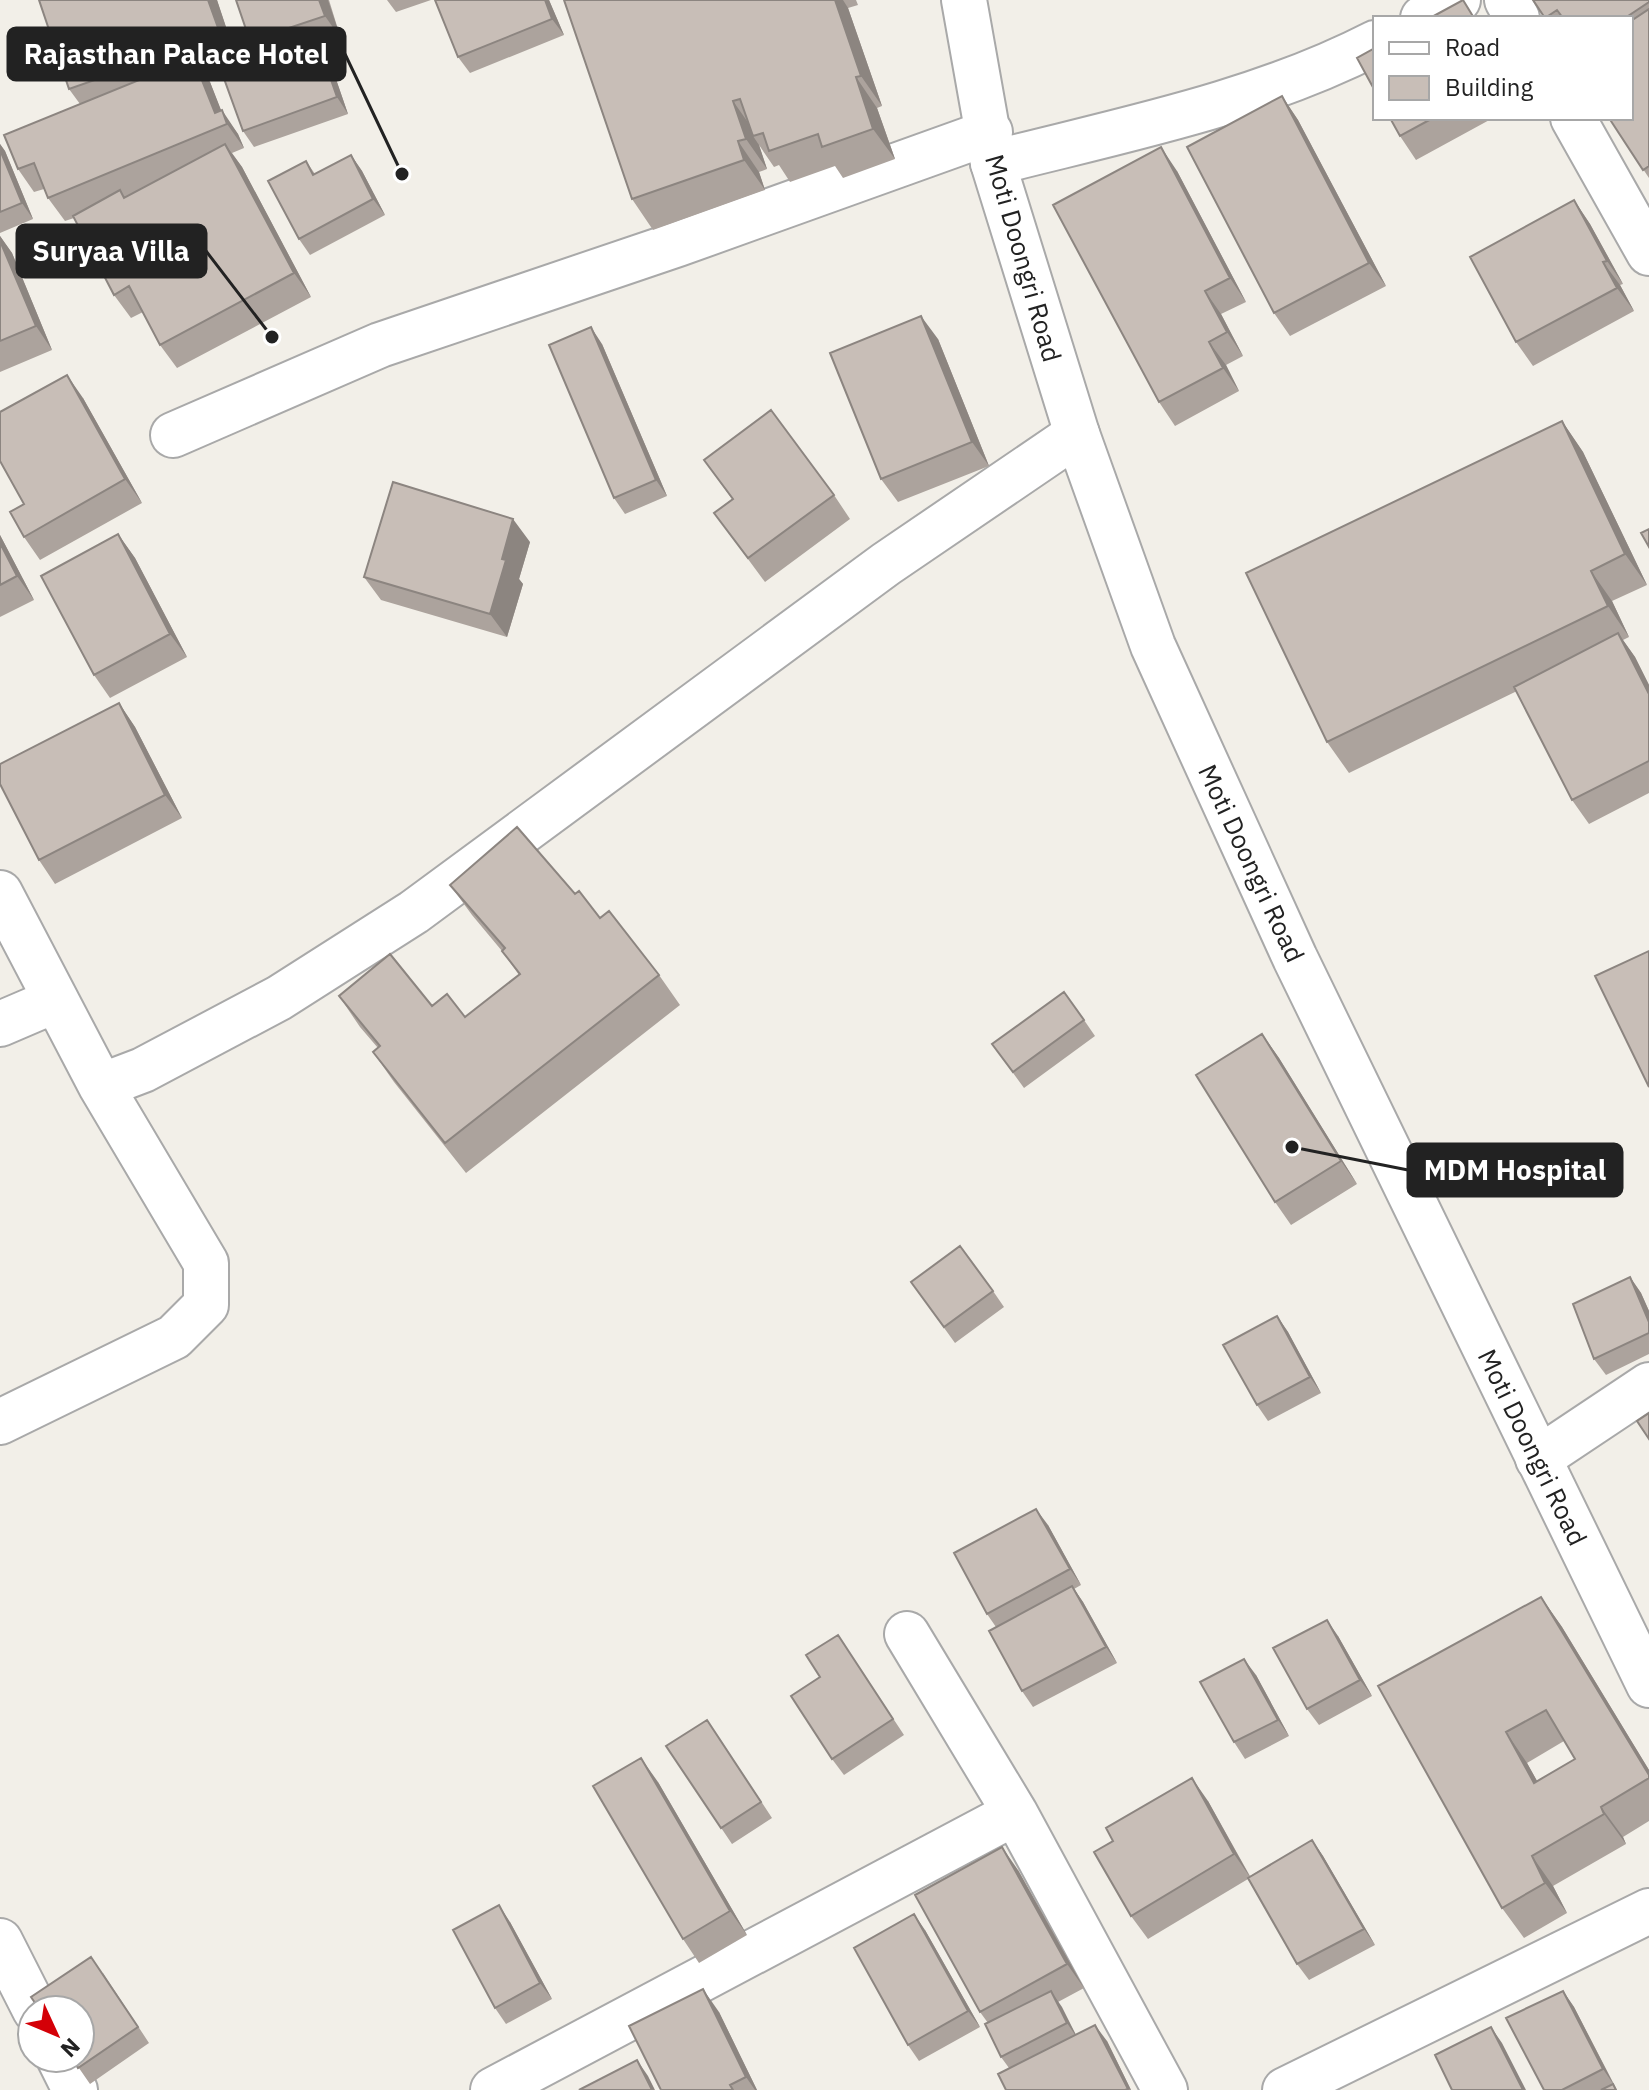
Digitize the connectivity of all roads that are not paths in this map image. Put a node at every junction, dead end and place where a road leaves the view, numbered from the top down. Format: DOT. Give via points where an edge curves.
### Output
graph roads {
  1 [pos="964,0"];
  2 [pos="1458,0"];
  3 [pos="1427,16"];
  4 [pos="1373,44"];
  5 [pos="1574,120"];
  6 [pos="992,148"];
  7 [pos="1649,253"];
  8 [pos="1077,434"];
  9 [pos="173,435"];
  10 [pos="0,893"];
  11 [pos="56,1000"];
  12 [pos="0,1024"];
  13 [pos="101,1086"];
  14 [pos="1649,1385"];
  15 [pos="0,1422"];
  16 [pos="1538,1459"];
  17 [pos="907,1634"];
  18 [pos="1649,1685"];
  19 [pos="1015,1813"];
  20 [pos="1649,1911"];
  21 [pos="0,1941"];
  22 [pos="27,1994"];
  23 [pos="493,2090"];
  24 [pos="1165,2090"];
  25 [pos="1285,2090"];
  1 -- 6 [label="street, Moti Doongri Road"];
  2 -- 3 [label="street"];
  4 -- 6 [label="street" via="1238,99"];
  5 -- 7 [label="street"];
  6 -- 8 [label="street, Moti Doongri Road"];
  6 -- 9 [label="street" via="678,244 380,345"];
  8 -- 13 [label="street" via="886,564 414,912 279,998 143,1070"];
  8 -- 16 [label="street, Moti Doongri Road" via="1153,646 1295,958"];
  10 -- 11 [label="street"];
  11 -- 12 [label="street"];
  11 -- 13 [label="street"];
  13 -- 15 [label="street" via="206,1263 206,1305 174,1337"];
  14 -- 16 [label="street"];
  16 -- 18 [label="street, Moti Doongri Road"];
  17 -- 19 [label="street"];
  19 -- 23 [label="street"];
  19 -- 24 [label="street"];
  20 -- 25 [label="street"];
  21 -- 22 [label="street"];
}
